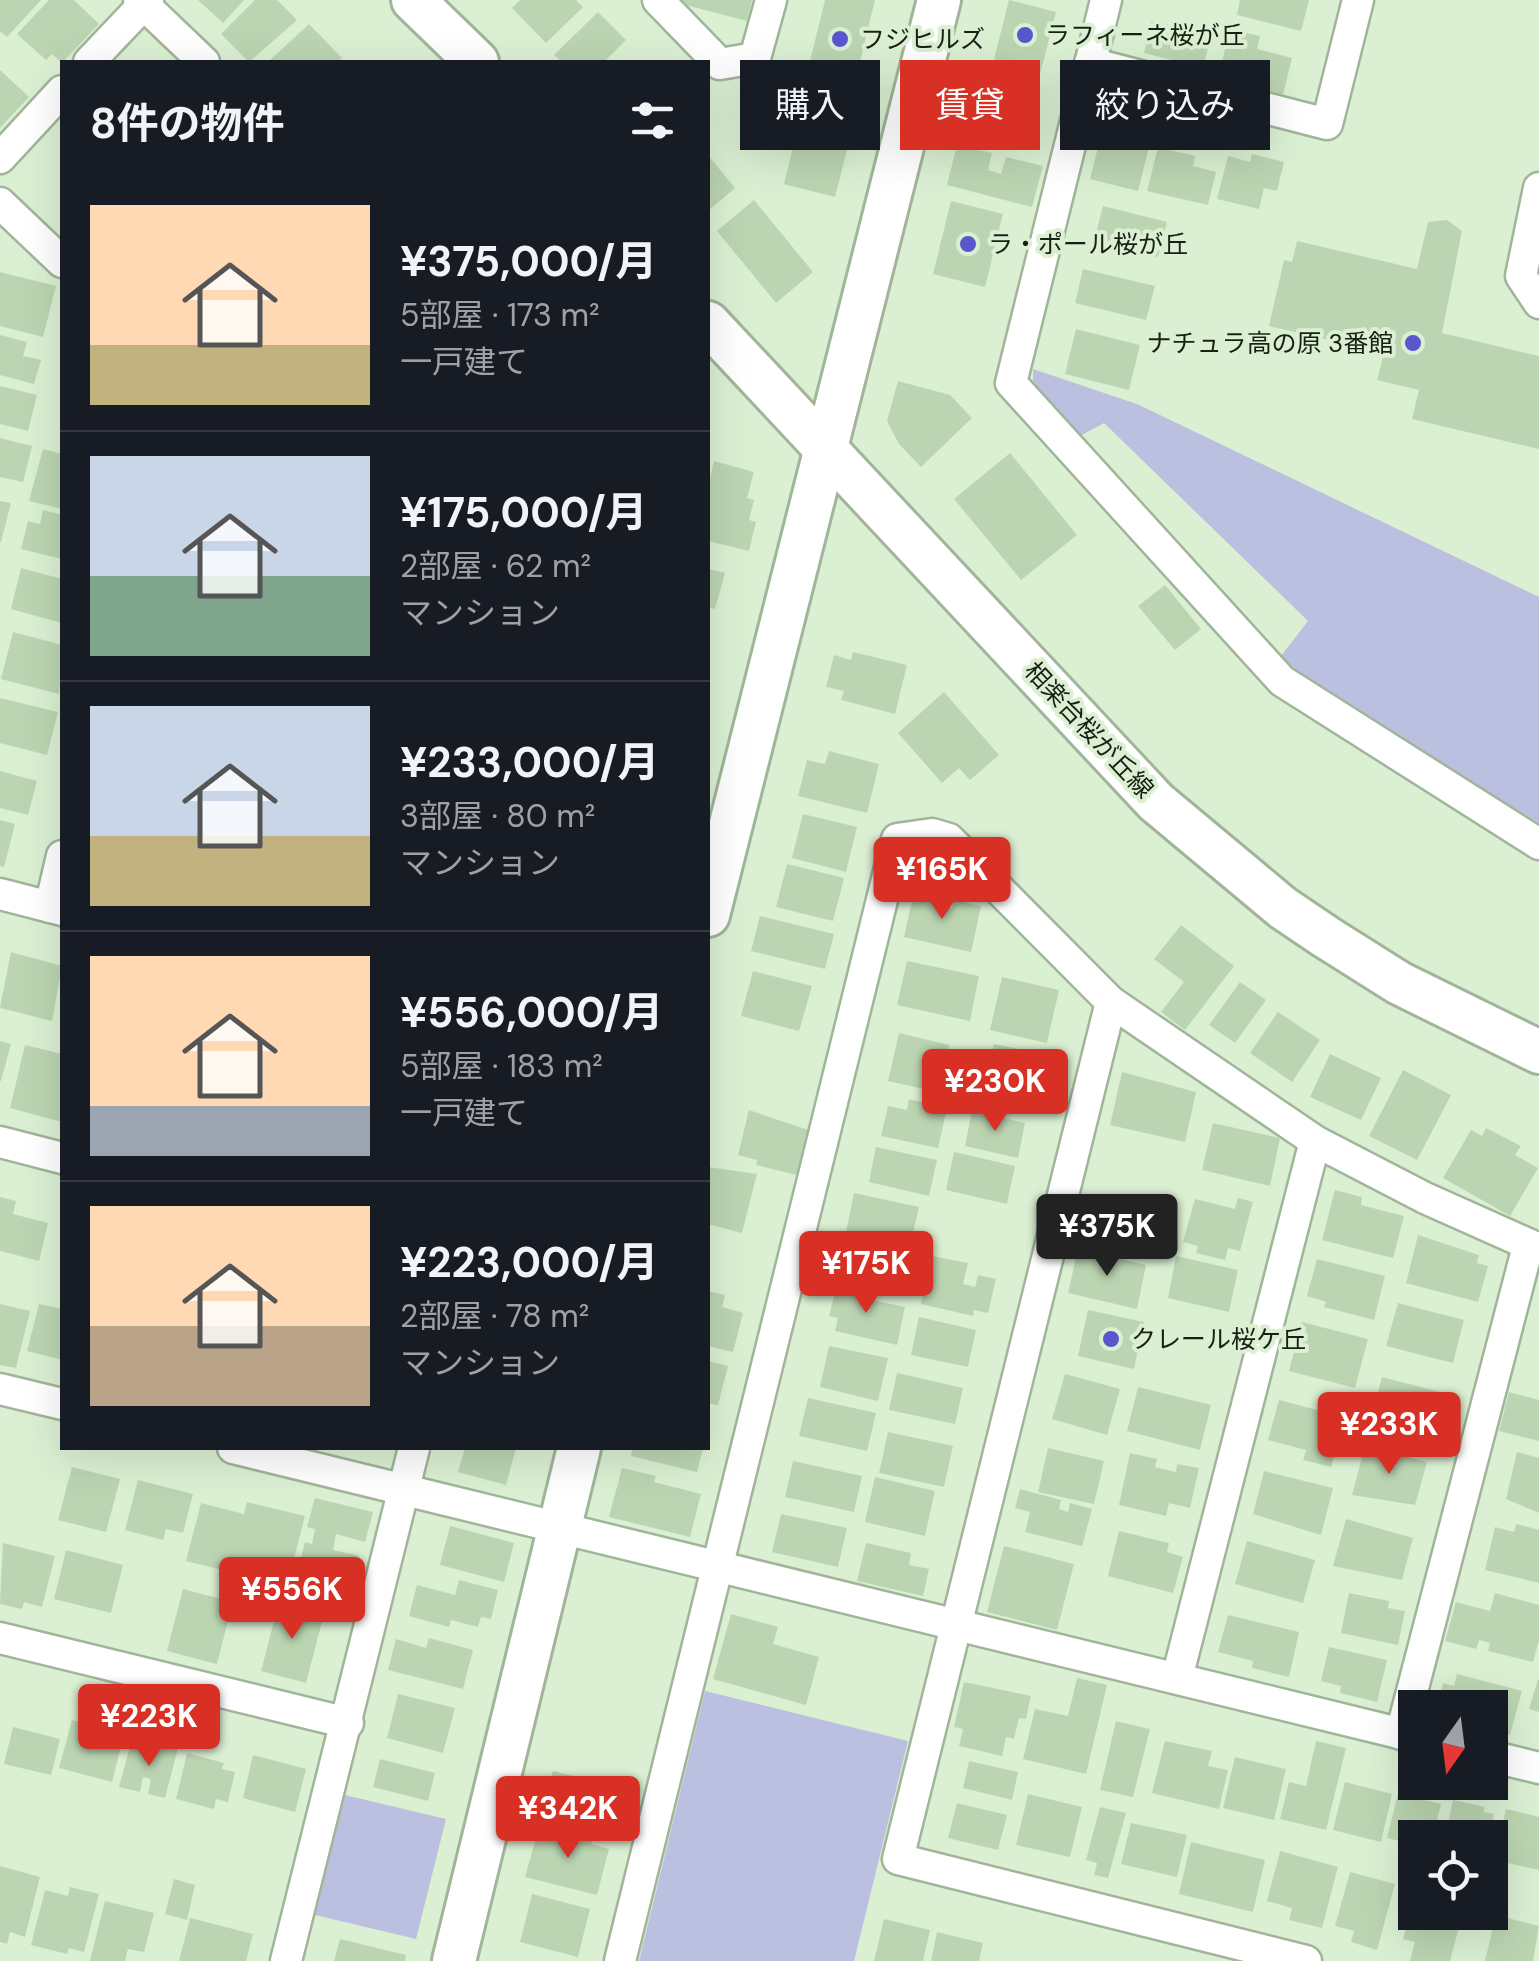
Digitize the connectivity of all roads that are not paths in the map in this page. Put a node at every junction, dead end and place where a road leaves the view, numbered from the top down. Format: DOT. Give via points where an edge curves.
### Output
graph roads {
  1 [pos="413,0"];
  2 [pos="658,0"];
  3 [pos="770,0"];
  4 [pos="938,0"];
  5 [pos="1106,0"];
  6 [pos="1358,0"];
  7 [pos="144,1"];
  8 [pos="91,60"];
  9 [pos="202,60"];
  10 [pos="475,60"];
  11 [pos="1091,60"];
  12 [pos="60,93"];
  13 [pos="1270,110"];
  14 [pos="1069,150"];
  15 [pos="0,158"];
  16 [pos="1539,188"];
  17 [pos="0,203"];
  18 [pos="60,260"];
  19 [pos="1539,302"];
  20 [pos="710,325"];
  21 [pos="826,449"];
  22 [pos="1539,844"];
  23 [pos="60,873"];
  24 [pos="0,894"];
  25 [pos="710,907"];
  26 [pos="56,908"];
  27 [pos="1111,1002"];
  28 [pos="1539,1052"];
  29 [pos="1315,1141"];
  30 [pos="0,1142"];
  31 [pos="60,1157"];
  32 [pos="1533,1248"];
  33 [pos="0,1389"];
  34 [pos="60,1404"];
  35 [pos="242,1450"];
  36 [pos="414,1450"];
  37 [pos="579,1450"];
  38 [pos="404,1490"];
  39 [pos="560,1528"];
  40 [pos="718,1565"];
  41 [pos="956,1625"];
  42 [pos="0,1638"];
  43 [pos="1178,1678"];
  44 [pos="1420,1690"];
  45 [pos="348,1722"];
  46 [pos="1398,1733"];
  47 [pos="1508,1760"];
  48 [pos="1539,1768"];
  49 [pos="286,1961"];
  50 [pos="454,1961"];
  51 [pos="620,1961"];
  52 [pos="1306,1961"];
  1 -- 10 [label="street"];
  2 -- 3 [label="street" via="720,64 755,58"];
  4 -- 21 [label="street"];
  5 -- 11 [label="street"];
  6 -- 13 [label="street" via="1327,124"];
  7 -- 8 [label="street"];
  7 -- 9 [label="street"];
  12 -- 15 [label="street"];
  14 -- 22 [label="street" via="1011,383 1282,682"];
  16 -- 19 [label="street" via="1521,276"];
  17 -- 18 [label="street"];
  20 -- 21 [label="street, 相楽台桜が丘線"];
  21 -- 25 [label="street"];
  21 -- 28 [label="street, 相楽台桜が丘線" via="1156,802 1226,862 1283,908 1399,982"];
  23 -- 26 [label="street"];
  24 -- 26 [label="street"];
  27 -- 29 [label="street"];
  27 -- 40 [label="street" via="949,838 897,838"];
  27 -- 41 [label="street"];
  29 -- 32 [label="street"];
  29 -- 43 [label="street"];
  30 -- 31 [label="street"];
  32 -- 44 [label="street"];
  33 -- 34 [label="street"];
  35 -- 38 [label="street"];
  36 -- 38 [label="street"];
  37 -- 39 [label="street"];
  38 -- 39 [label="street"];
  38 -- 45 [label="street"];
  39 -- 40 [label="street"];
  39 -- 50 [label="street"];
  40 -- 41 [label="street"];
  40 -- 51 [label="street"];
  41 -- 43 [label="street"];
  41 -- 52 [label="street" via="898,1859"];
  42 -- 45 [label="street"];
  43 -- 46 [label="street"];
  45 -- 49 [label="street"];
  47 -- 48 [label="street"];
}
